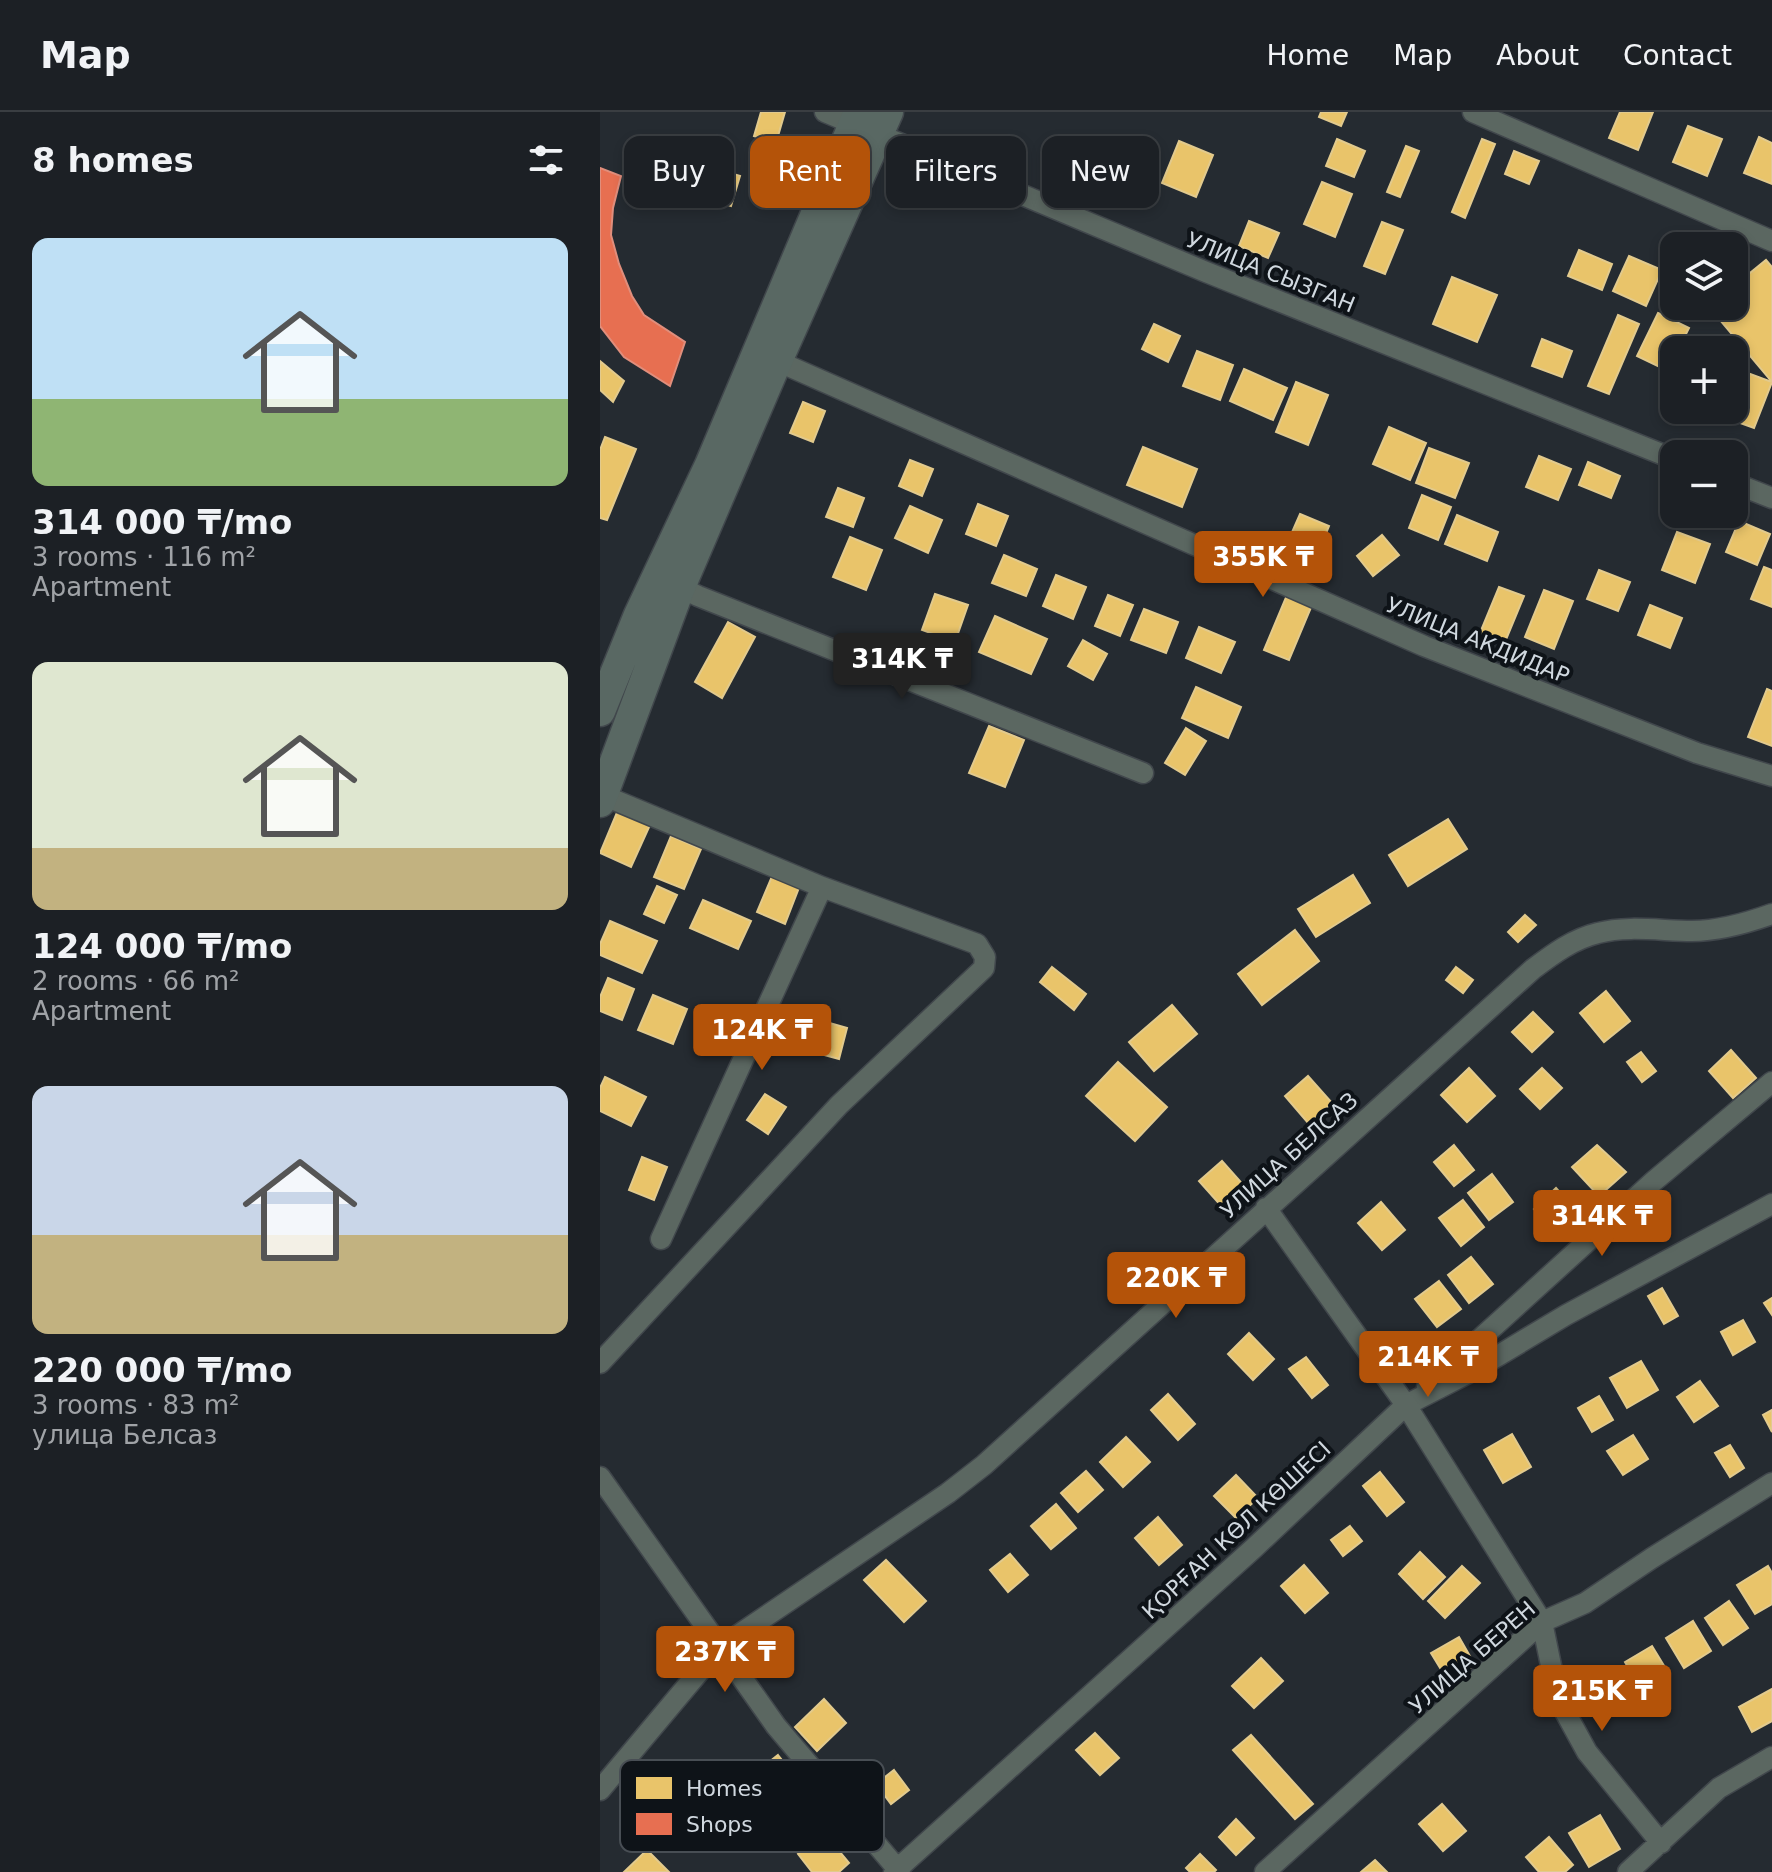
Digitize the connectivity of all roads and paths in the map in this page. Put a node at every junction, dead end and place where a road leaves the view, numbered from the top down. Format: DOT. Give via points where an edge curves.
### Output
graph roads {
  1 [pos="825,112"];
  2 [pos="1473,112"];
  3 [pos="870,121"];
  4 [pos="1772,241"];
  5 [pos="777,361"];
  6 [pos="1660,453"];
  7 [pos="1748,489"];
  8 [pos="1772,498"];
  9 [pos="680,587"];
  10 [pos="600,711"];
  11 [pos="1143,773"];
  12 [pos="1772,776"];
  13 [pos="601,797"];
  14 [pos="822,887"];
  15 [pos="1772,914"];
  16 [pos="1772,1082"];
  17 [pos="1772,1204"];
  18 [pos="1266,1208"];
  19 [pos="661,1239"];
  20 [pos="600,1363"];
  21 [pos="1406,1405"];
  22 [pos="600,1477"];
  23 [pos="1772,1483"];
  24 [pos="1542,1622"];
  25 [pos="719,1648"];
  26 [pos="1772,1757"];
  27 [pos="625,1760"];
  28 [pos="804,1760"];
  29 [pos="620,1766"];
  30 [pos="600,1790"];
  31 [pos="1661,1843"];
  32 [pos="881,1852"];
  33 [pos="897,1871"];
  34 [pos="1265,1872"];
  35 [pos="1628,1872"];
  1 -- 3 [label="street, УЛИЦА СЫЗГАН"];
  2 -- 4 [label="street"];
  3 -- 5 [label="main road"];
  3 -- 6 [label="street, УЛИЦА СЫЗГАН" via="1206,272"];
  3 -- 10 [label="main road" via="639,615"];
  5 -- 9 [label="main road"];
  5 -- 12 [label="street, УЛИЦА АКДИДАР" via="1424,646 1697,753"];
  7 -- 8 [label="street"];
  9 -- 11 [label="street"];
  9 -- 13 [label="main road"];
  13 -- 14 [label="street"];
  14 -- 19 [label="street"];
  14 -- 20 [label="street" via="977,944 985,957 984,968 839,1105"];
  15 -- 18 [label="street, УЛИЦА БЕЛСАЗ" via="1697,931 1599,933 1555,952"];
  16 -- 21 [label="street"];
  17 -- 21 [label="street, ҚОРҒАН КӨЛ КӨШЕСІ"];
  18 -- 21 [label="street"];
  18 -- 25 [label="street, УЛИЦА БЕЛСАЗ" via="984,1465"];
  21 -- 24 [label="street"];
  21 -- 33 [label="street, ҚОРҒАН КӨЛ КӨШЕСІ"];
  22 -- 25 [label="street"];
  23 -- 24 [label="street, УЛИЦА БЕРЕН" via="1585,1603"];
  24 -- 31 [label="street" via="1558,1699 1587,1752"];
  24 -- 34 [label="street, УЛИЦА БЕРЕН"];
  25 -- 27 [label="street, УЛИЦА БЕЛСАЗ"];
  25 -- 28 [label="street"];
  26 -- 31 [label="street" via="1719,1788"];
  29 -- 30 [label="street, УЛИЦА БЕЛСАЗ"];
  31 -- 35 [label="street"];
  32 -- 33 [label="street"];
}
